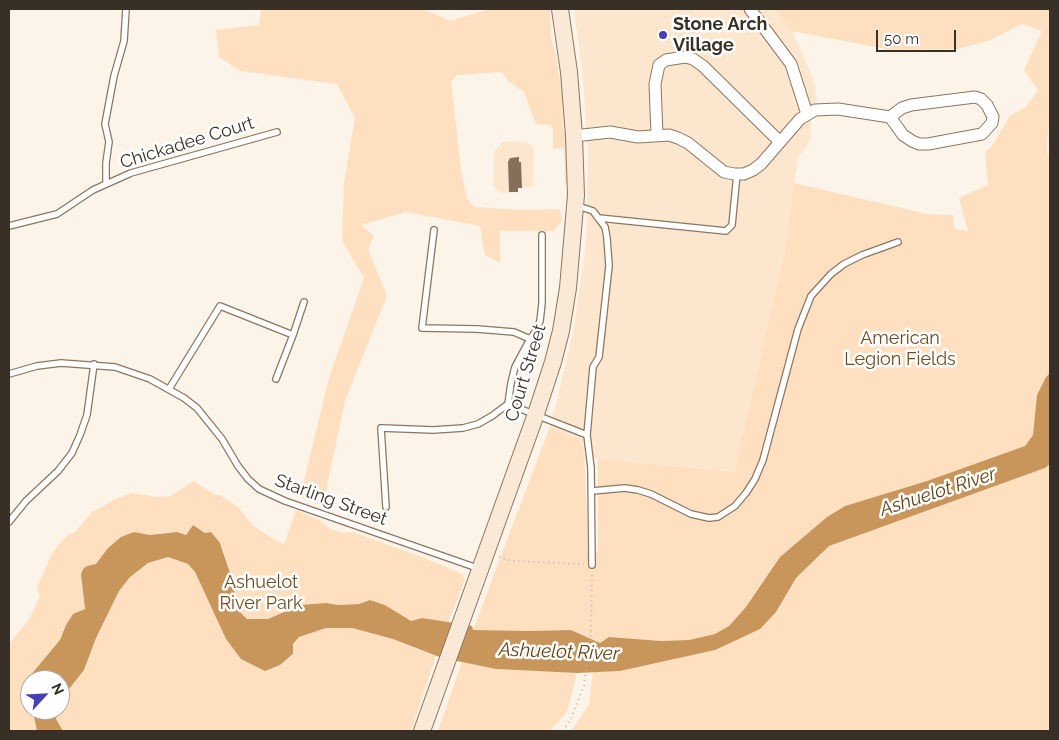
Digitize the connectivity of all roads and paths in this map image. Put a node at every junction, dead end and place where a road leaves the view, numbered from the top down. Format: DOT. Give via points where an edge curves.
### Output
graph roads {
  1 [pos="126,9"];
  2 [pos="560,9"];
  3 [pos="750,9"];
  4 [pos="807,114"];
  5 [pos="890,117"];
  6 [pos="277,132"];
  7 [pos="657,135"];
  8 [pos="574,136"];
  9 [pos="780,142"];
  10 [pos="738,174"];
  11 [pos="106,184"];
  12 [pos="576,206"];
  13 [pos="599,218"];
  14 [pos="9,226"];
  15 [pos="434,230"];
  16 [pos="542,235"];
  17 [pos="898,242"];
  18 [pos="304,302"];
  19 [pos="293,335"];
  20 [pos="530,339"];
  21 [pos="94,364"];
  22 [pos="9,374"];
  23 [pos="276,379"];
  24 [pos="169,389"];
  25 [pos="508,404"];
  26 [pos="536,414"];
  27 [pos="587,435"];
  28 [pos="592,491"];
  29 [pos="386,507"];
  30 [pos="9,522"];
  31 [pos="497,556"];
  32 [pos="592,564"];
  33 [pos="480,569"];
  34 [pos="422,731"];
  35 [pos="563,731"];
  1 -- 11 [label="lane" via="124,41 105,124 109,142"];
  2 -- 8 [label="main road, Court Street"];
  3 -- 4 [label="street" via="791,64"];
  4 -- 5 [label="street" via="815,110 838,109"];
  4 -- 9 [label="street"];
  5 -- 5 [label="street" via="903,135 920,144 982,134 993,117 987,105 975,97 911,105"];
  6 -- 11 [label="lane, Chickadee Court" via="131,173"];
  7 -- 8 [label="street" via="638,137 610,132"];
  7 -- 9 [label="street" via="655,84 659,65 666,60 684,57 703,66"];
  7 -- 10 [label="street" via="678,138 724,172"];
  8 -- 12 [label="main road, Court Street"];
  9 -- 10 [label="street" via="761,164"];
  10 -- 13 [label="lane" via="732,225 726,231"];
  11 -- 14 [label="lane, Chickadee Court" via="57,214"];
  12 -- 13 [label="lane" via="593,211"];
  12 -- 26 [label="main road, Court Street" via="561,331"];
  13 -- 27 [label="lane" via="605,227 609,266 599,357 593,367"];
  15 -- 20 [label="lane" via="422,328 496,330 514,332"];
  16 -- 20 [label="lane" via="540,321"];
  17 -- 28 [label="lane" via="844,264 811,296 798,330 763,460 746,493 735,506 718,517 709,518 691,514 638,490 612,488"];
  18 -- 19 [label="lane"];
  19 -- 23 [label="lane"];
  19 -- 24 [label="lane" via="220,306"];
  20 -- 25 [label="lane" via="515,367"];
  21 -- 22 [label="lane, Starling Street" via="61,362"];
  21 -- 24 [label="lane, Starling Street" via="127,370"];
  21 -- 30 [label="lane" via="86,415 72,453"];
  24 -- 33 [label="lane, Starling Street" via="197,408 248,480 264,492"];
  25 -- 26 [label="lane"];
  25 -- 29 [label="lane" via="478,424 463,428 381,428"];
  26 -- 27 [label="lane"];
  26 -- 33 [label="main road, Court Street"];
  27 -- 28 [label="lane"];
  28 -- 32 [label="lane"];
  31 -- 32 [label="path" via="512,561"];
  32 -- 35 [label="path" via="591,630 584,685"];
  33 -- 34 [label="main road, Court Street"];
}
